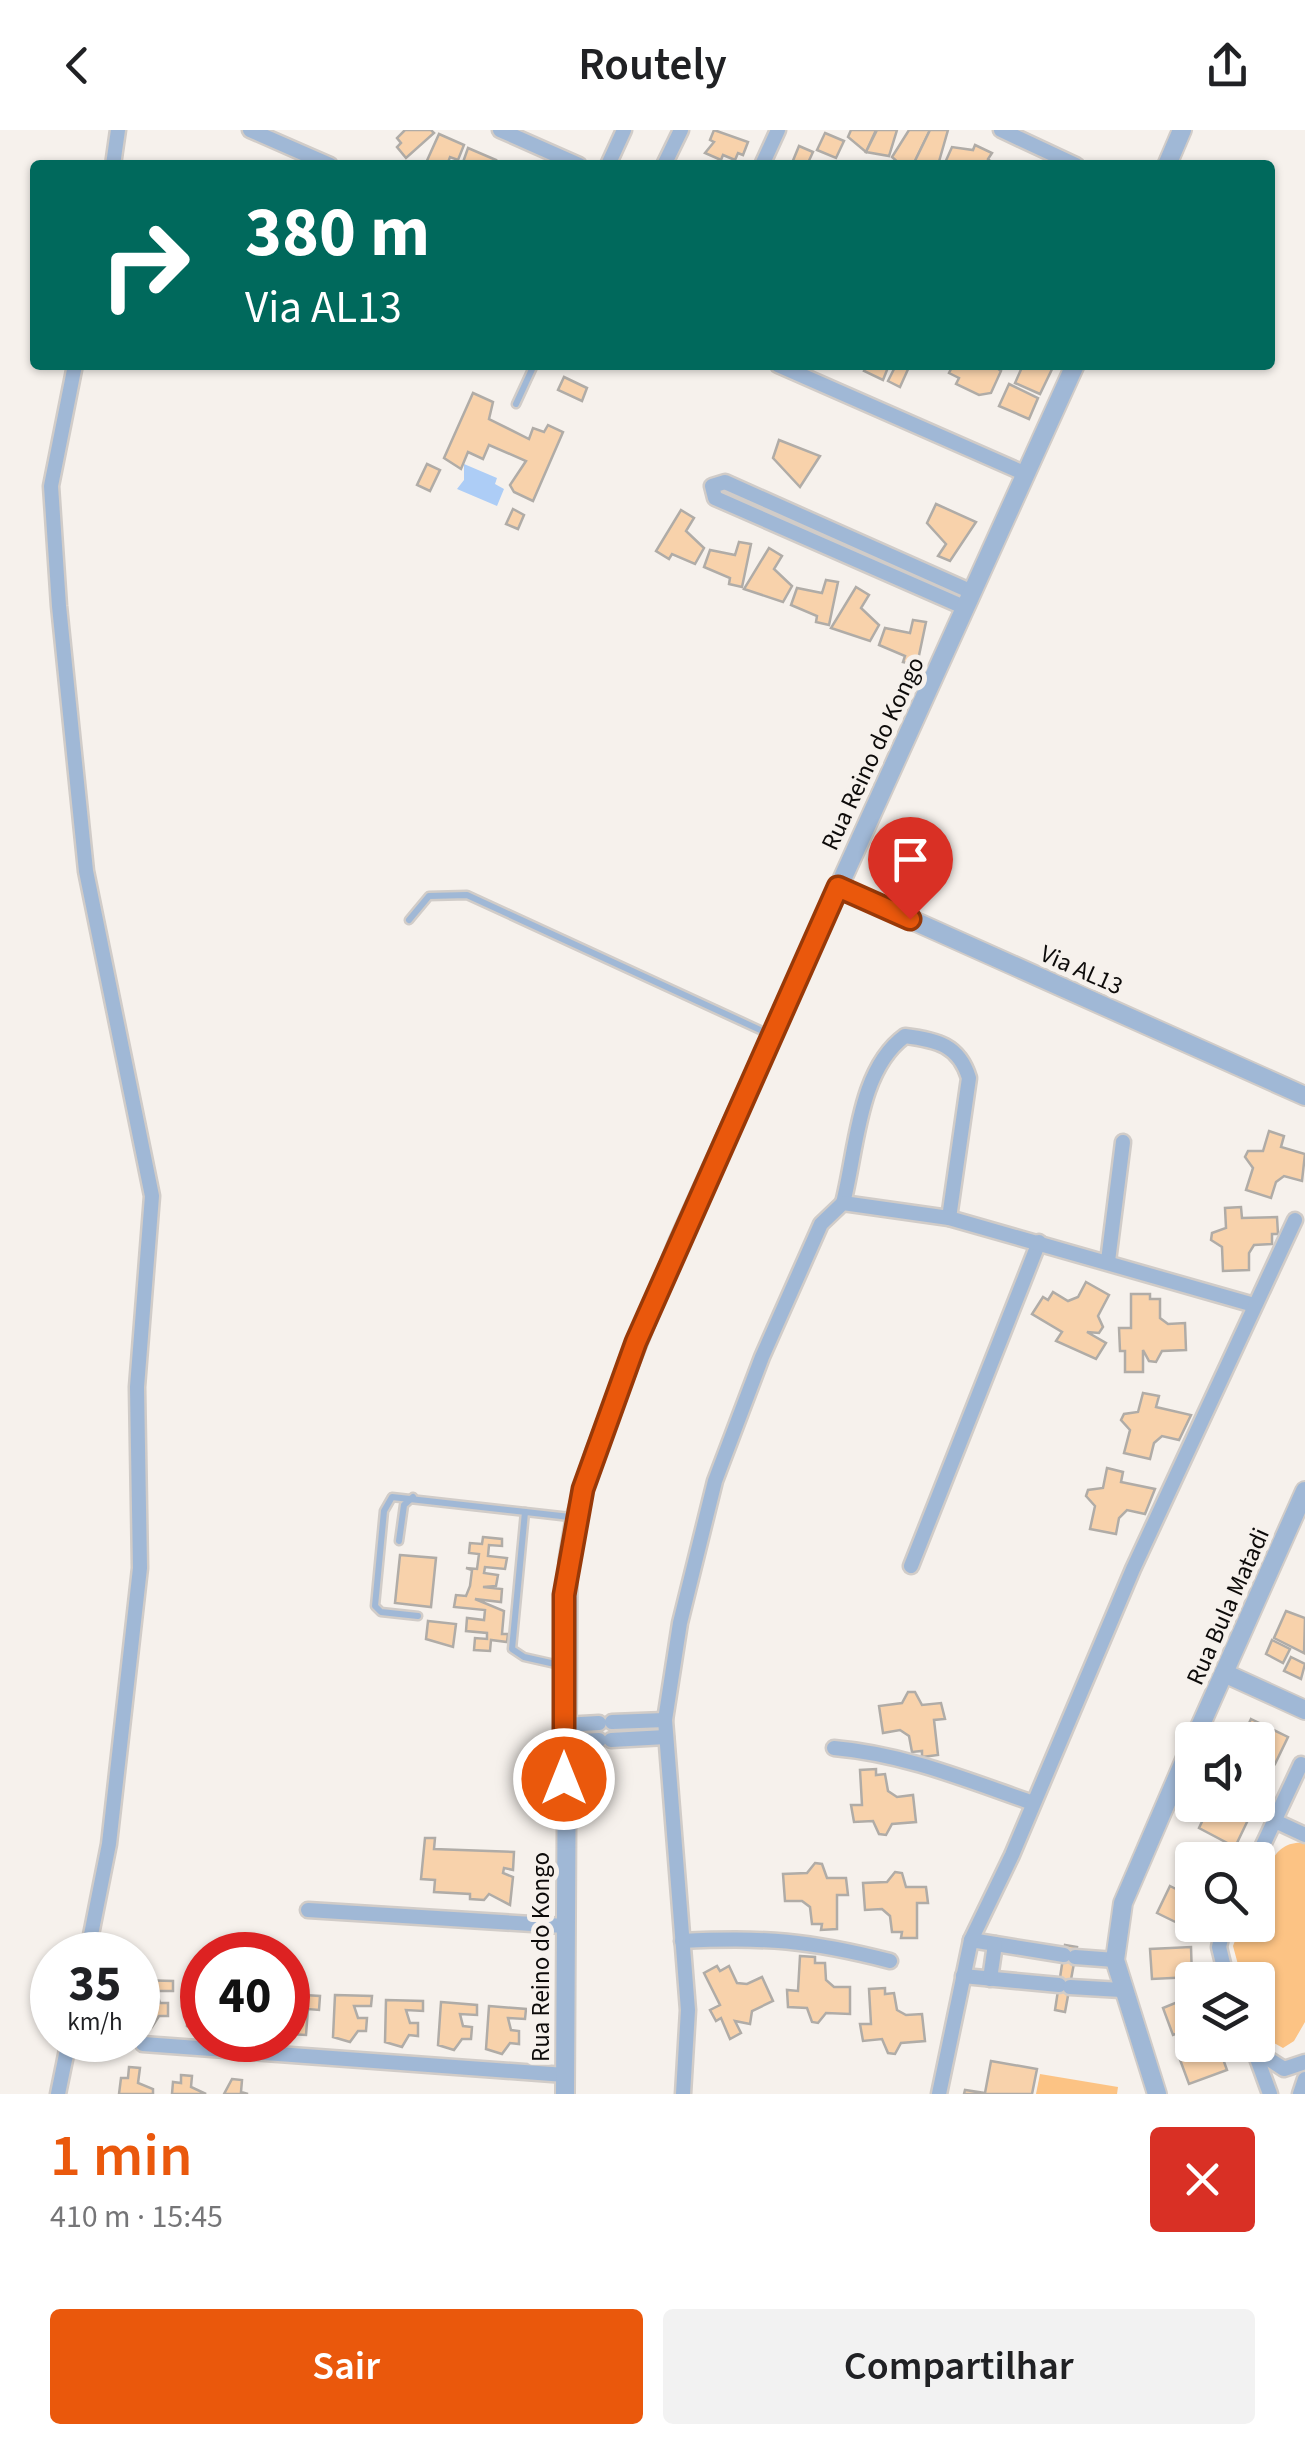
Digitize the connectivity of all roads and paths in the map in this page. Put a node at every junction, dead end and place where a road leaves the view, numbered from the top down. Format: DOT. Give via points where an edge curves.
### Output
graph roads {
  1 [pos="118,130"];
  2 [pos="250,130"];
  3 [pos="500,130"];
  4 [pos="624,130"];
  5 [pos="681,130"];
  6 [pos="778,130"];
  7 [pos="1001,130"];
  8 [pos="1182,130"];
  9 [pos="541,148"];
  10 [pos="114,160"];
  11 [pos="319,160"];
  12 [pos="536,160"];
  13 [pos="568,160"];
  14 [pos="610,160"];
  15 [pos="666,160"];
  16 [pos="764,160"];
  17 [pos="1064,160"];
  18 [pos="1169,160"];
  19 [pos="75,370"];
  20 [pos="532,370"];
  21 [pos="789,370"];
  22 [pos="1074,370"];
  23 [pos="516,404"];
  24 [pos="1026,474"];
  25 [pos="969,600"];
  26 [pos="838,887"];
  27 [pos="409,920"];
  28 [pos="770,1034"];
  29 [pos="1305,1096"];
  30 [pos="1123,1142"];
  31 [pos="844,1203"];
  32 [pos="949,1218"];
  33 [pos="1294,1220"];
  34 [pos="1039,1242"];
  35 [pos="1108,1261"];
  36 [pos="1254,1305"];
  37 [pos="1305,1492"];
  38 [pos="392,1497"];
  39 [pos="417,1497"];
  40 [pos="403,1508"];
  41 [pos="525,1512"];
  42 [pos="575,1518"];
  43 [pos="399,1541"];
  44 [pos="911,1566"];
  45 [pos="418,1616"];
  46 [pos="564,1666"];
  47 [pos="1224,1673"];
  48 [pos="1302,1702"];
  49 [pos="665,1720"];
  50 [pos="1202,1722"];
  51 [pos="564,1734"];
  52 [pos="666,1737"];
  53 [pos="834,1748"];
  54 [pos="1301,1764"];
  55 [pos="1175,1783"];
  56 [pos="1032,1803"];
  57 [pos="1275,1821"];
  58 [pos="1305,1835"];
  59 [pos="308,1910"];
  60 [pos="564,1926"];
  61 [pos="91,1932"];
  62 [pos="971,1940"];
  63 [pos="682,1941"];
  64 [pos="995,1944"];
  65 [pos="1074,1956"];
  66 [pos="1115,1960"];
  67 [pos="890,1961"];
  68 [pos="963,1976"];
  69 [pos="990,1979"];
  70 [pos="1070,1986"];
  71 [pos="1121,1990"];
  72 [pos="160,2046"];
  73 [pos="64,2062"];
  74 [pos="1258,2062"];
  75 [pos="1274,2062"];
  76 [pos="1305,2062"];
  77 [pos="1305,2080"];
  78 [pos="565,2085"];
  79 [pos="58,2094"];
  80 [pos="683,2094"];
  81 [pos="939,2094"];
  82 [pos="1156,2094"];
  83 [pos="1270,2094"];
  84 [pos="1300,2094"];
  1 -- 10 [label="street"];
  2 -- 11 [label="street"];
  3 -- 9 [label="street"];
  4 -- 14 [label="street"];
  5 -- 15 [label="street"];
  6 -- 16 [label="street"];
  7 -- 17 [label="street"];
  8 -- 18 [label="street"];
  9 -- 12 [label="street"];
  9 -- 13 [label="street"];
  19 -- 61 [label="street" via="51,486 59,606 86,870 152,1213 138,1386 140,1568 112,1825"];
  20 -- 23 [label="lane"];
  21 -- 24 [label="street"];
  22 -- 24 [label="street, Rua Reino do Kongo"];
  24 -- 25 [label="street, Rua Reino do Kongo"];
  25 -- 25 [label="street" via="725,482 712,486 718,499"];
  25 -- 26 [label="street, Rua Reino do Kongo"];
  26 -- 28 [label="street, Rua Reino do Kongo"];
  26 -- 29 [label="street, Via AL13"];
  27 -- 28 [label="lane" via="429,896 467,894"];
  28 -- 42 [label="street, Rua Reino do Kongo" via="636,1342"];
  30 -- 35 [label="street"];
  31 -- 32 [label="street"];
  31 -- 32 [label="street" via="874,1072 887,1049 905,1036 951,1047 970,1078"];
  31 -- 49 [label="street" via="821,1224 714,1482"];
  32 -- 34 [label="street"];
  33 -- 36 [label="street"];
  34 -- 35 [label="street"];
  34 -- 44 [label="street"];
  35 -- 36 [label="street"];
  36 -- 56 [label="street"];
  37 -- 47 [label="street, Rua Bula Matadi"];
  38 -- 39 [label="lane"];
  38 -- 40 [label="lane"];
  38 -- 45 [label="lane" via="384,1511 374,1606"];
  39 -- 40 [label="lane"];
  39 -- 41 [label="lane"];
  40 -- 43 [label="lane"];
  41 -- 42 [label="lane"];
  41 -- 46 [label="lane" via="512,1649"];
  42 -- 46 [label="street, Rua Reino do Kongo" via="564,1595"];
  46 -- 51 [label="street, Rua Reino do Kongo"];
  47 -- 48 [label="street"];
  47 -- 50 [label="street, Rua Bula Matadi"];
  49 -- 51 [label="street" via="605,1723"];
  49 -- 52 [label="street"];
  51 -- 52 [label="street"];
  51 -- 60 [label="street, Rua Reino do Kongo"];
  52 -- 63 [label="street"];
  53 -- 56 [label="street" via="910,1761"];
  54 -- 57 [label="street"];
  55 -- 66 [label="street, Rua Bula Matadi" via="1123,1903"];
  56 -- 62 [label="street"];
  57 -- 58 [label="street"];
  59 -- 60 [label="street"];
  60 -- 78 [label="street, Rua Reino do Kongo"];
  62 -- 64 [label="street"];
  62 -- 68 [label="street"];
  63 -- 67 [label="street" via="788,1938"];
  63 -- 80 [label="street" via="688,2010"];
  64 -- 65 [label="street"];
  64 -- 69 [label="street"];
  65 -- 66 [label="street"];
  65 -- 70 [label="street"];
  66 -- 71 [label="street, Rua Bula Matadi"];
  68 -- 69 [label="street"];
  68 -- 81 [label="street"];
  69 -- 70 [label="street"];
  70 -- 71 [label="street"];
  71 -- 82 [label="street, Rua Bula Matadi"];
  72 -- 78 [label="street"];
  73 -- 79 [label="street"];
  74 -- 83 [label="street"];
  75 -- 76 [label="street" via="1284,2069"];
  77 -- 84 [label="street"];
}
